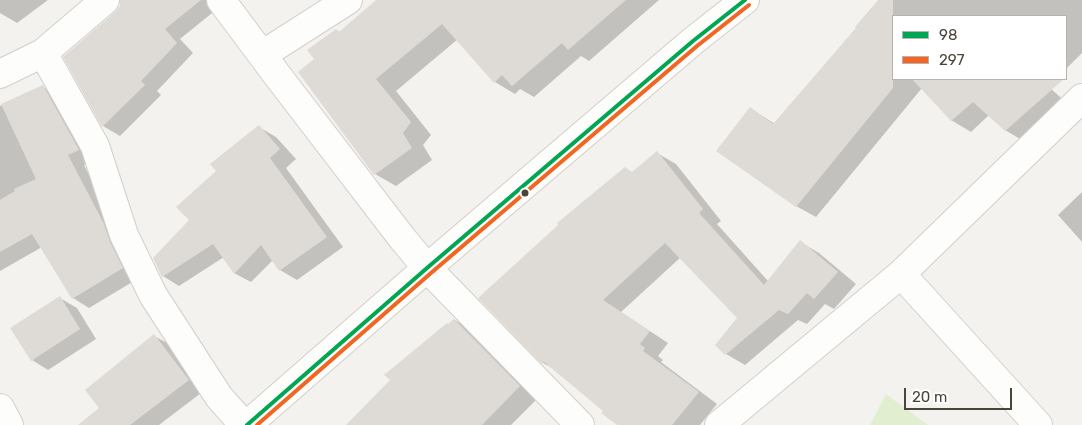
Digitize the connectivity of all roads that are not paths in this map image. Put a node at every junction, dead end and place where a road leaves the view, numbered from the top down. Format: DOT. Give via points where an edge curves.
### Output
graph roads {
  1 [pos="105,0"];
  2 [pos="221,0"];
  3 [pos="348,0"];
  4 [pos="745,0"];
  5 [pos="43,53"];
  6 [pos="262,55"];
  7 [pos="0,74"];
  8 [pos="1082,98"];
  9 [pos="427,268"];
  10 [pos="901,274"];
  11 [pos="0,408"];
  12 [pos="9,425"];
  13 [pos="246,425"];
  14 [pos="580,425"];
  15 [pos="719,425"];
  16 [pos="1038,425"];
  1 -- 5 [label="street"];
  2 -- 6 [label="street"];
  3 -- 6 [label="street"];
  4 -- 9 [label="street"];
  5 -- 7 [label="street"];
  5 -- 13 [label="street" via="95,146 124,235 153,295 219,397"];
  6 -- 9 [label="street"];
  8 -- 10 [label="street"];
  9 -- 13 [label="street"];
  9 -- 14 [label="street"];
  10 -- 15 [label="street"];
  10 -- 16 [label="street"];
  11 -- 12 [label="street"];
}
